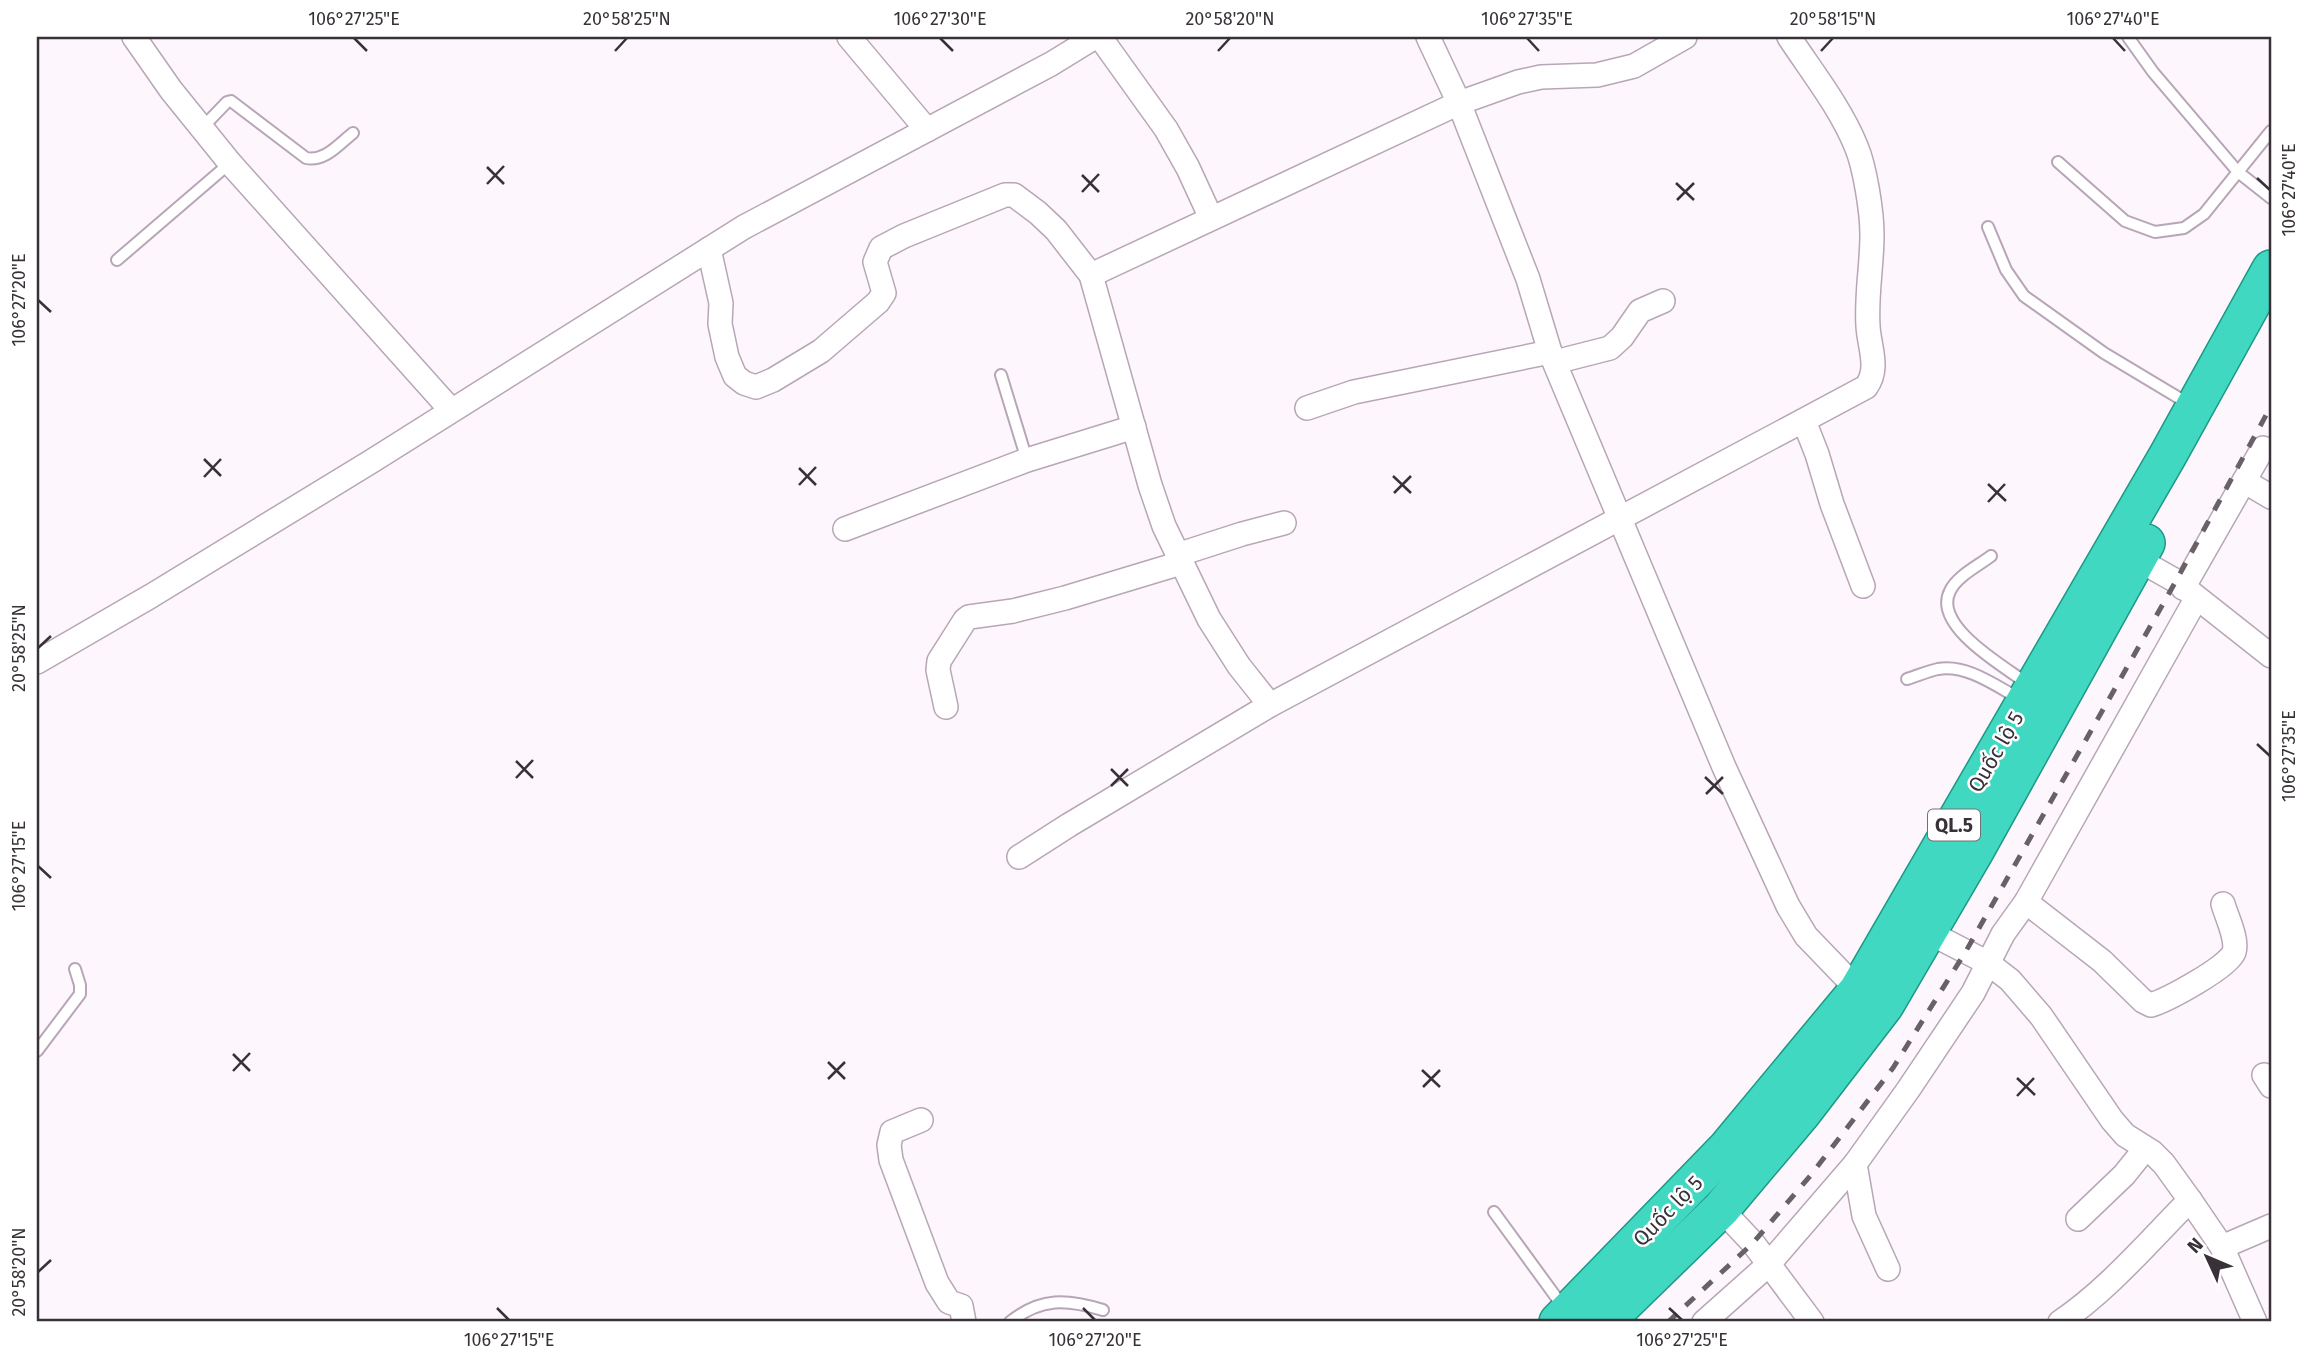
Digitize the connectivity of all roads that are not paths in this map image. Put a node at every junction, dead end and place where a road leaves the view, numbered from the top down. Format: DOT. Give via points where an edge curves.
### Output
graph roads {
  1 [pos="134,37"];
  2 [pos="849,37"];
  3 [pos="1097,37"];
  4 [pos="1428,37"];
  5 [pos="1685,37"];
  6 [pos="1789,37"];
  7 [pos="2128,37"];
  8 [pos="1459,103"];
  9 [pos="202,128"];
  10 [pos="927,130"];
  11 [pos="2271,131"];
  12 [pos="353,133"];
  13 [pos="2058,162"];
  14 [pos="230,163"];
  15 [pos="2238,172"];
  16 [pos="2271,198"];
  17 [pos="1210,218"];
  18 [pos="1988,227"];
  19 [pos="709,249"];
  20 [pos="117,260"];
  21 [pos="2271,269"];
  22 [pos="1091,275"];
  23 [pos="1663,301"];
  24 [pos="2271,317"];
  25 [pos="1552,357"];
  26 [pos="1001,375"];
  27 [pos="2195,407"];
  28 [pos="1307,408"];
  29 [pos="451,410"];
  30 [pos="1804,421"];
  31 [pos="1134,427"];
  32 [pos="2263,448"];
  33 [pos="1027,460"];
  34 [pos="2244,481"];
  35 [pos="2271,497"];
  36 [pos="1619,518"];
  37 [pos="1284,523"];
  38 [pos="845,529"];
  39 [pos="1991,556"];
  40 [pos="2137,558"];
  41 [pos="1179,559"];
  42 [pos="1863,586"];
  43 [pos="2190,593"];
  44 [pos="2271,656"];
  45 [pos="37,662"];
  46 [pos="1907,680"];
  47 [pos="2029,695"];
  48 [pos="1270,705"];
  49 [pos="946,707"];
  50 [pos="1019,857"];
  51 [pos="2026,902"];
  52 [pos="2223,904"];
  53 [pos="1928,932"];
  54 [pos="1988,962"];
  55 [pos="75,969"];
  56 [pos="1858,990"];
  57 [pos="37,1051"];
  58 [pos="921,1120"];
  59 [pos="2145,1149"];
  60 [pos="1854,1164"];
  61 [pos="2190,1200"];
  62 [pos="1721,1209"];
  63 [pos="1494,1212"];
  64 [pos="2078,1219"];
  65 [pos="2271,1226"];
  66 [pos="2222,1247"];
  67 [pos="1768,1265"];
  68 [pos="1888,1269"];
  69 [pos="1103,1310"];
  70 [pos="1563,1318"];
  71 [pos="1612,1320"];
  72 [pos="964,1322"];
  73 [pos="1010,1322"];
  74 [pos="1704,1322"];
  75 [pos="1812,1322"];
  76 [pos="2060,1322"];
  77 [pos="2255,1322"];
  1 -- 9 [label="street"];
  2 -- 10 [label="street"];
  3 -- 10 [label="street"];
  3 -- 17 [label="street" via="1166,129"];
  4 -- 8 [label="street"];
  5 -- 8 [label="street" via="1634,66 1597,75 1541,77"];
  6 -- 30 [label="street" via="1857,146 1872,234 1871,380"];
  7 -- 15 [label="lane"];
  8 -- 17 [label="street"];
  8 -- 25 [label="street" via="1528,279"];
  9 -- 12 [label="lane" via="232,101 306,158 315,160"];
  9 -- 14 [label="street"];
  10 -- 19 [label="street"];
  11 -- 15 [label="lane"];
  13 -- 15 [label="lane" via="2125,222 2155,232 2183,228 2204,214"];
  14 -- 20 [label="lane"];
  14 -- 29 [label="street"];
  15 -- 16 [label="lane"];
  17 -- 22 [label="street"];
  18 -- 27 [label="lane" via="2006,270 2024,296 2104,353"];
  19 -- 22 [label="street" via="727,358 735,376 756,387 821,351 878,302 884,293 875,262 881,248 1005,195 1014,195 1038,213"];
  19 -- 29 [label="street"];
  21 -- 27 [label="highway, Quốc lộ 5 / QL.5"];
  22 -- 31 [label="street"];
  23 -- 25 [label="street" via="1640,311 1610,348"];
  24 -- 40 [label="highway, Quốc lộ 5 / QL.5"];
  25 -- 28 [label="street" via="1354,393"];
  25 -- 36 [label="street"];
  26 -- 33 [label="lane"];
  27 -- 47 [label="highway, Quốc lộ 5 / QL.5"];
  29 -- 45 [label="street"];
  30 -- 36 [label="street"];
  30 -- 42 [label="street"];
  31 -- 33 [label="street"];
  31 -- 41 [label="street" via="1150,485"];
  32 -- 34 [label="street"];
  33 -- 38 [label="street"];
  34 -- 35 [label="street"];
  34 -- 43 [label="street"];
  36 -- 48 [label="street"];
  36 -- 56 [label="street" via="1788,906 1806,936"];
  37 -- 41 [label="street"];
  39 -- 47 [label="lane" via="1949,592 1949,613 1956,627"];
  40 -- 43 [label="street"];
  40 -- 53 [label="highway, Quốc lộ 5 / QL.5"];
  41 -- 48 [label="street" via="1209,619"];
  41 -- 49 [label="street" via="1065,598 969,617 939,661"];
  43 -- 44 [label="street"];
  43 -- 51 [label="street"];
  46 -- 47 [label="lane" via="1939,669 1957,670"];
  47 -- 56 [label="highway, Quốc lộ 5 / QL.5"];
  48 -- 50 [label="street"];
  51 -- 52 [label="street" via="2151,1005 2227,963 2235,941"];
  51 -- 54 [label="street"];
  53 -- 54 [label="street"];
  53 -- 62 [label="highway, Quốc lộ 5 / QL.5" via="1885,1005"];
  54 -- 59 [label="street" via="2035,1009 2112,1121"];
  54 -- 60 [label="street" via="1973,993 1909,1090"];
  55 -- 57 [label="lane" via="80,994"];
  56 -- 70 [label="highway, Quốc lộ 5 / QL.5" via="1726,1149"];
  58 -- 72 [label="street" via="892,1132 891,1160 937,1283 949,1302 964,1310"];
  59 -- 61 [label="street" via="2164,1164"];
  59 -- 64 [label="street"];
  60 -- 67 [label="street"];
  60 -- 68 [label="street" via="1864,1216"];
  61 -- 66 [label="street"];
  61 -- 76 [label="street"];
  62 -- 67 [label="street"];
  62 -- 71 [label="highway, Quốc lộ 5 / QL.5"];
  63 -- 70 [label="lane"];
  65 -- 66 [label="street"];
  66 -- 77 [label="street"];
  67 -- 74 [label="street"];
  67 -- 75 [label="street"];
  69 -- 73 [label="lane" via="1074,1302 1045,1303"];
}
